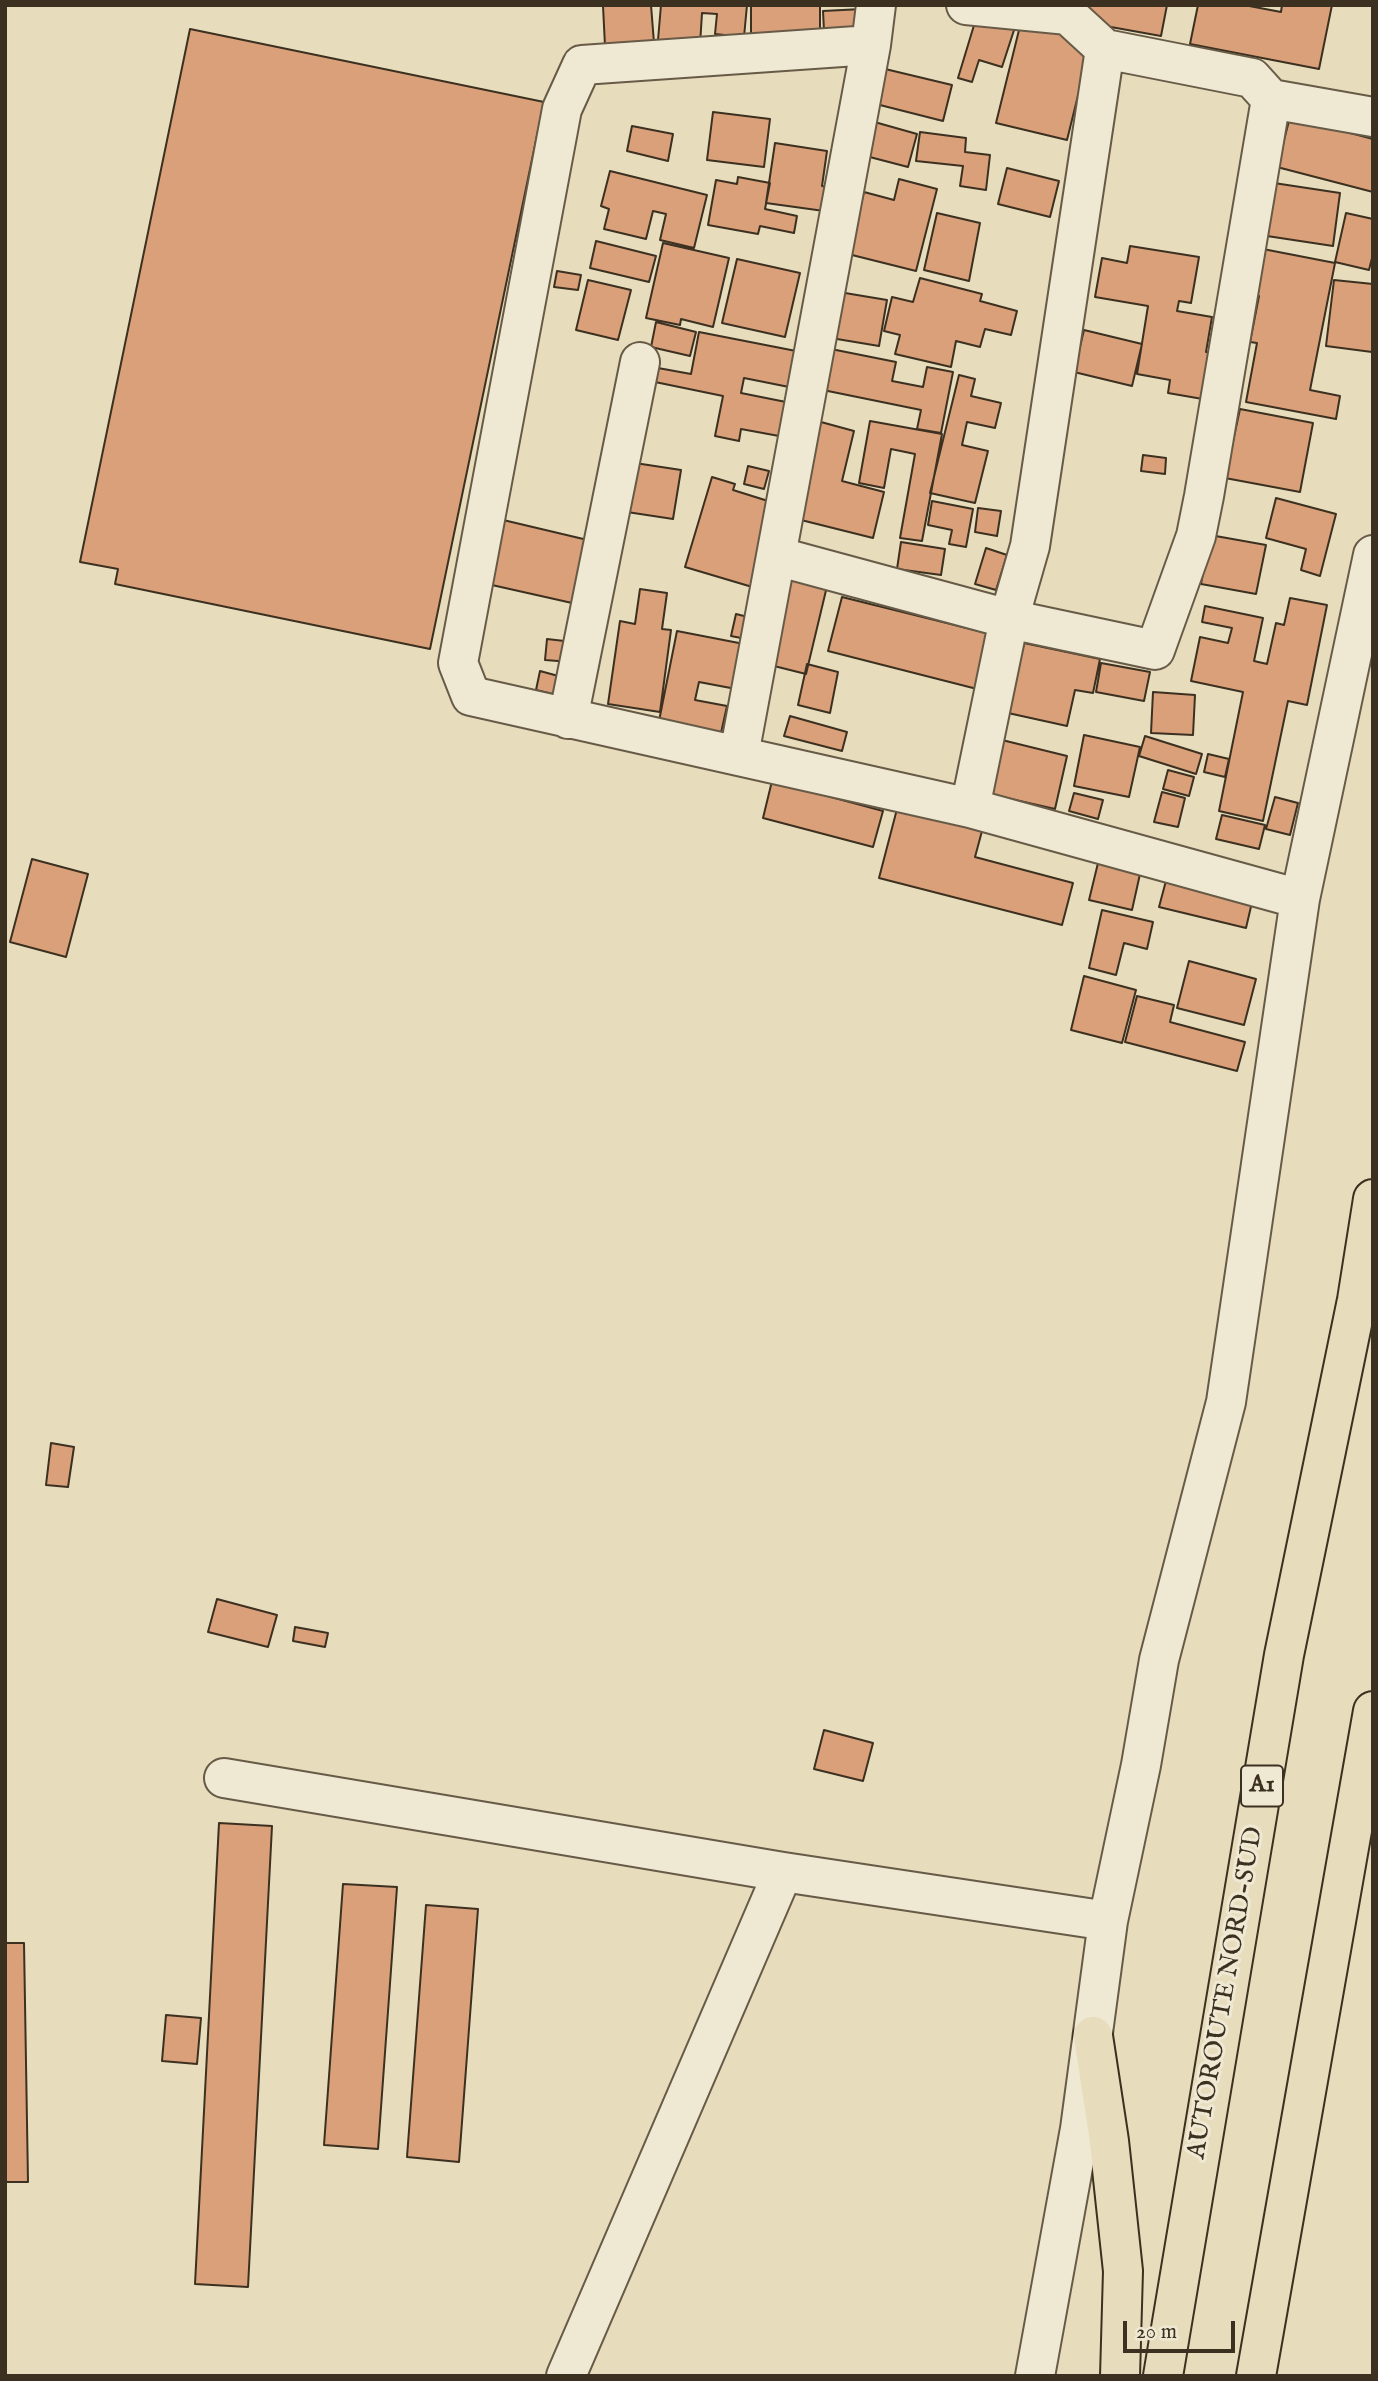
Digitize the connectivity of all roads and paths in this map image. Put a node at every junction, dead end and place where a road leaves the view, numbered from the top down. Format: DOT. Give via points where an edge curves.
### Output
graph roads {
  1 [pos="876,5"];
  2 [pos="966,5"];
  3 [pos="871,45"];
  4 [pos="1105,49"];
  5 [pos="1271,99"];
  6 [pos="1373,117"];
  7 [pos="640,362"];
  8 [pos="1373,555"];
  9 [pos="776,556"];
  10 [pos="1009,619"];
  11 [pos="568,719"];
  12 [pos="739,755"];
  13 [pos="970,808"];
  14 [pos="1300,899"];
  15 [pos="1373,1199"];
  16 [pos="1373,1711"];
  17 [pos="224,1778"];
  18 [pos="783,1872"];
  19 [pos="1108,1921"];
  20 [pos="1093,2036"];
  21 [pos="566,2376"];
  22 [pos="1035,2376"];
  23 [pos="1120,2376"];
  24 [pos="1163,2376"];
  25 [pos="1256,2376"];
  1 -- 3 [label="street"];
  2 -- 4 [label="street" via="1068,15"];
  3 -- 9 [label="street"];
  3 -- 11 [label="street" via="582,65 562,109 458,663 471,696"];
  4 -- 5 [label="street" via="1252,78"];
  4 -- 10 [label="street" via="1030,546"];
  5 -- 6 [label="street"];
  5 -- 10 [label="street" via="1196,536 1156,650"];
  7 -- 11 [label="street"];
  8 -- 14 [label="street"];
  9 -- 10 [label="street"];
  9 -- 12 [label="street"];
  10 -- 13 [label="street"];
  11 -- 12 [label="street"];
  12 -- 13 [label="street"];
  13 -- 14 [label="street"];
  14 -- 19 [label="street" via="1226,1402 1159,1660"];
  15 -- 24 [label="highway, AUTOROUTE NORD-SUD / A1" via="1284,1655"];
  16 -- 25 [label="highway"];
  17 -- 18 [label="street"];
  18 -- 19 [label="street"];
  18 -- 21 [label="street"];
  19 -- 20 [label="street"];
  20 -- 22 [label="street"];
  20 -- 23 [label="highway" via="1123,2271"];
}
